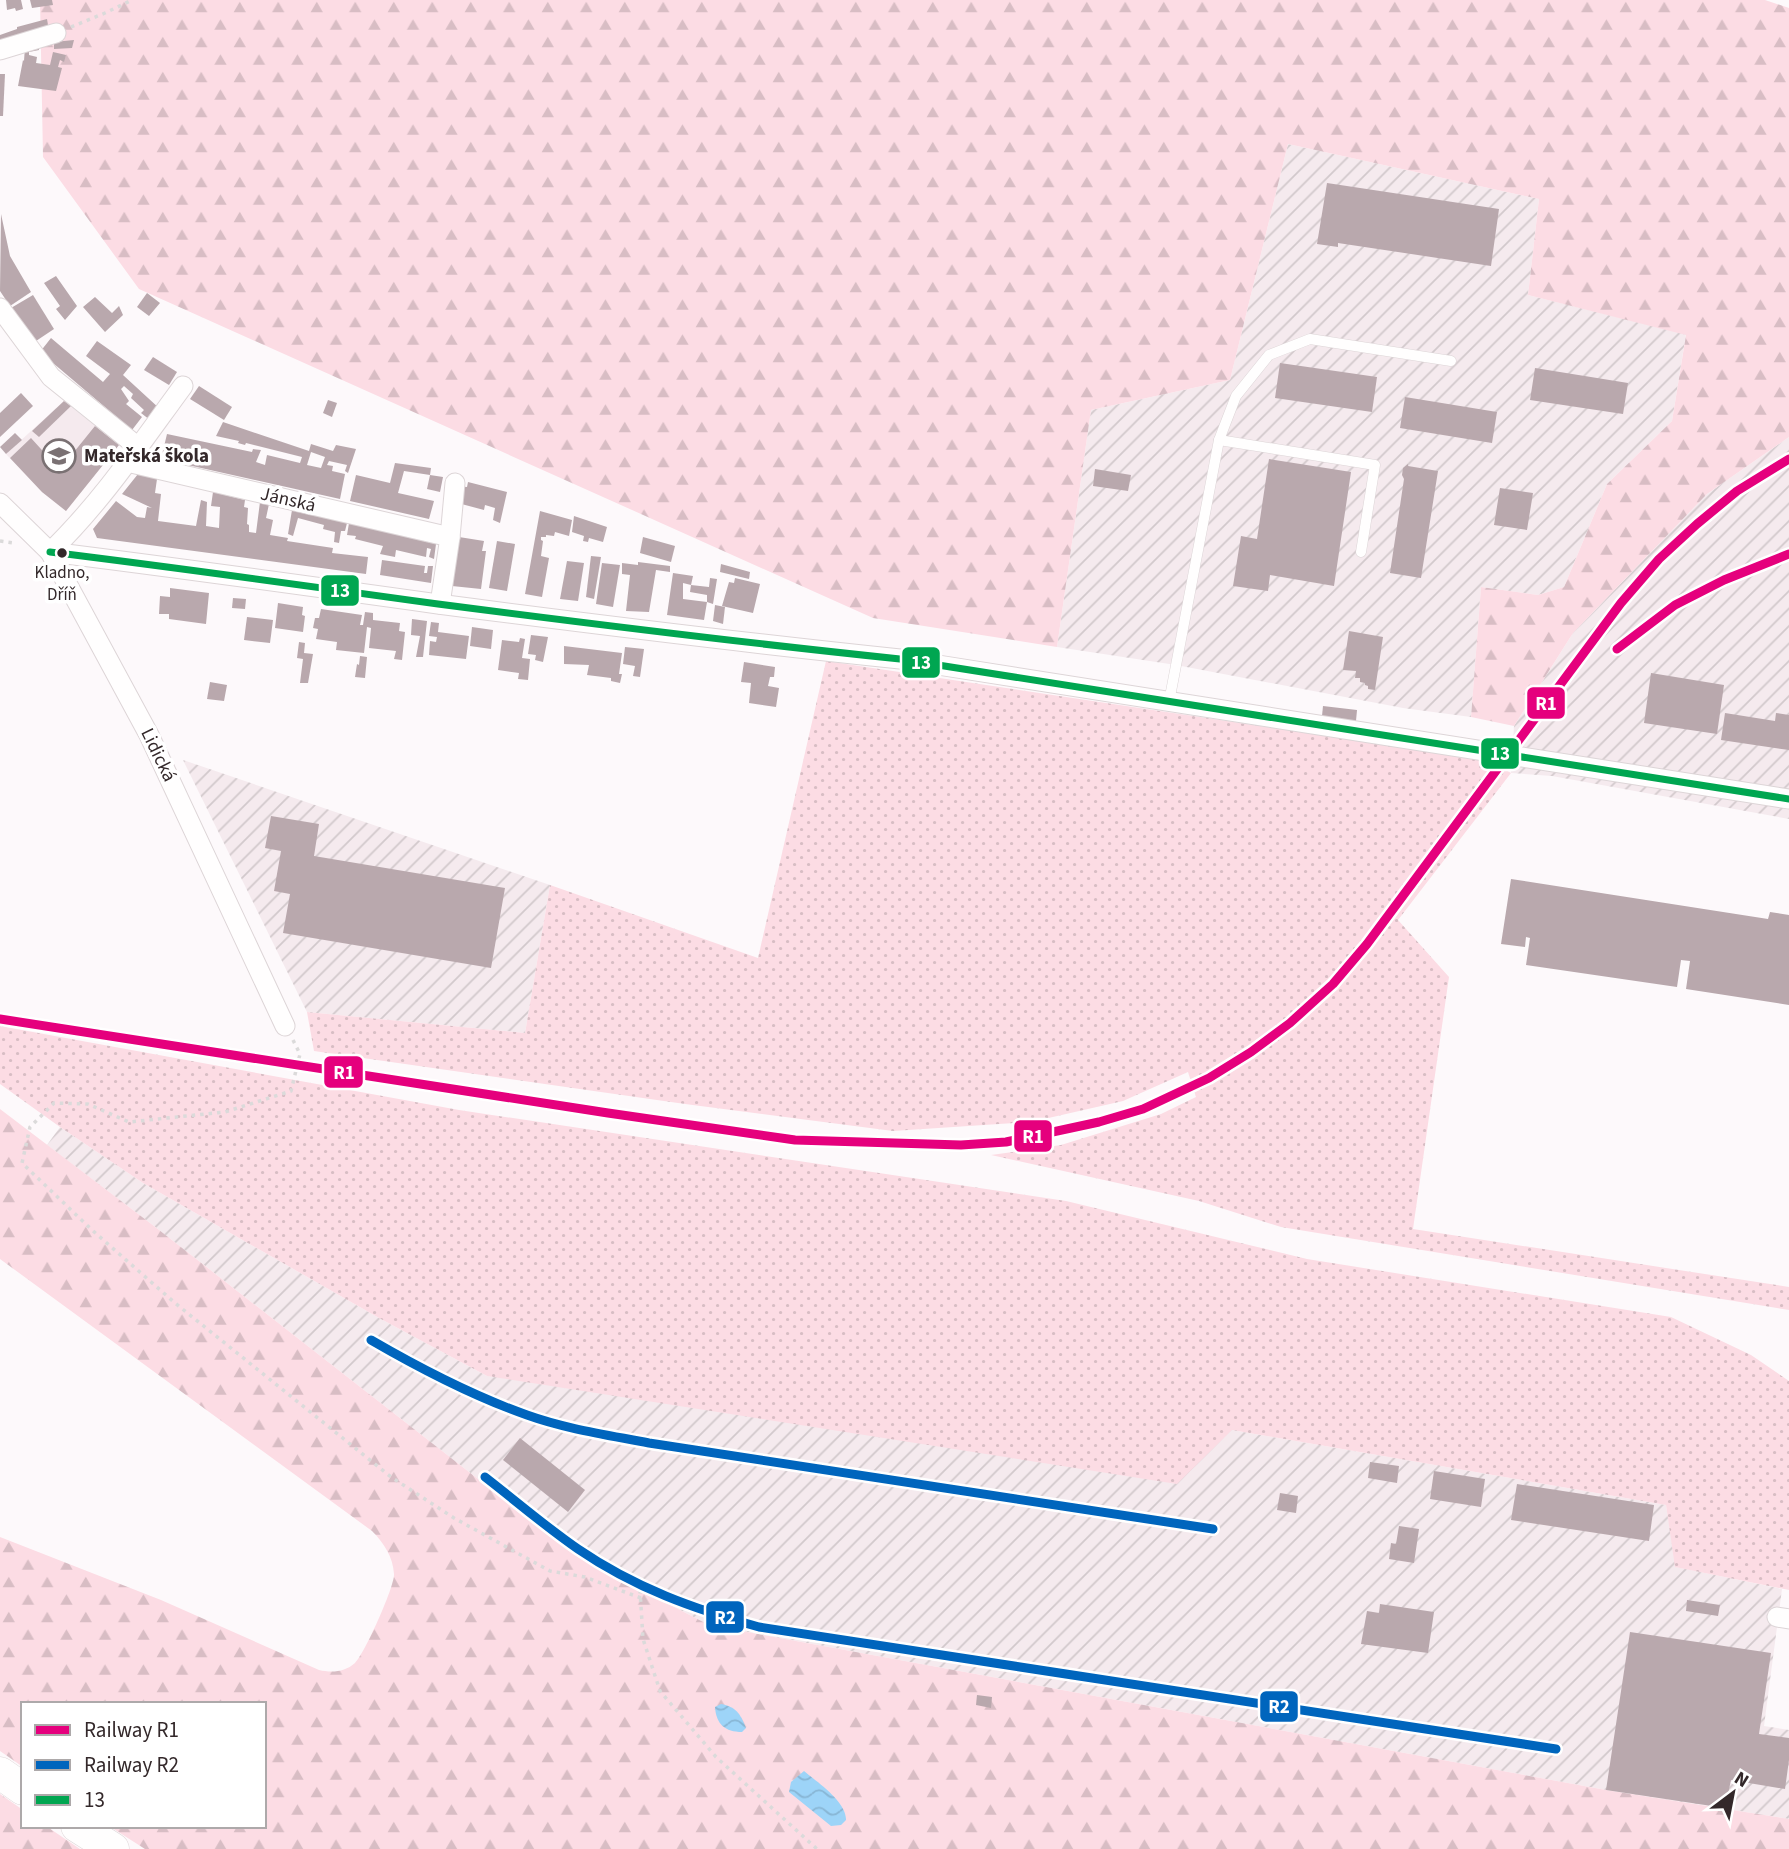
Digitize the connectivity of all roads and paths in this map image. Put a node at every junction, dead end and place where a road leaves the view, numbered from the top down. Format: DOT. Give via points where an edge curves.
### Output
graph roads {
  1 [pos="132,0"];
  2 [pos="56,33"];
  3 [pos="0,50"];
  4 [pos="0,308"];
  5 [pos="1451,361"];
  6 [pos="183,386"];
  7 [pos="1219,440"];
  8 [pos="133,454"];
  9 [pos="455,482"];
  10 [pos="0,503"];
  11 [pos="450,537"];
  12 [pos="0,541"];
  13 [pos="6,541"];
  14 [pos="50,552"];
  15 [pos="1362,552"];
  16 [pos="440,604"];
  17 [pos="1169,702"];
  18 [pos="1789,799"];
  19 [pos="285,1026"];
  20 [pos="640,1590"];
  21 [pos="641,1598"];
  22 [pos="0,1773"];
  23 [pos="21,1788"];
  24 [pos="80,1828"];
  25 [pos="113,1849"];
  26 [pos="817,1849"];
  1 -- 2 [label="path"];
  2 -- 3 [label="street"];
  4 -- 8 [label="street, Jánská" via="51,377"];
  5 -- 7 [label="lane" via="1310,339 1269,355 1236,396"];
  6 -- 8 [label="street"];
  7 -- 15 [label="lane" via="1375,465"];
  7 -- 17 [label="lane"];
  8 -- 11 [label="street, Jánská"];
  8 -- 14 [label="street"];
  9 -- 11 [label="street"];
  10 -- 14 [label="street, Lidická"];
  11 -- 16 [label="street"];
  12 -- 13 [label="path"];
  14 -- 16 [label="street"];
  14 -- 19 [label="street, Lidická" via="149,735"];
  16 -- 17 [label="street" via="900,659"];
  17 -- 18 [label="street"];
  19 -- 21 [label="path" via="300,1054 291,1091 225,1112 130,1122 88,1104 54,1103 30,1127 22,1163 175,1303 391,1477 550,1571 585,1577"];
  20 -- 21 [label="path"];
  21 -- 26 [label="path" via="643,1639 660,1691 716,1757"];
  22 -- 23 [label="main road"];
  24 -- 25 [label="main road"];
}
